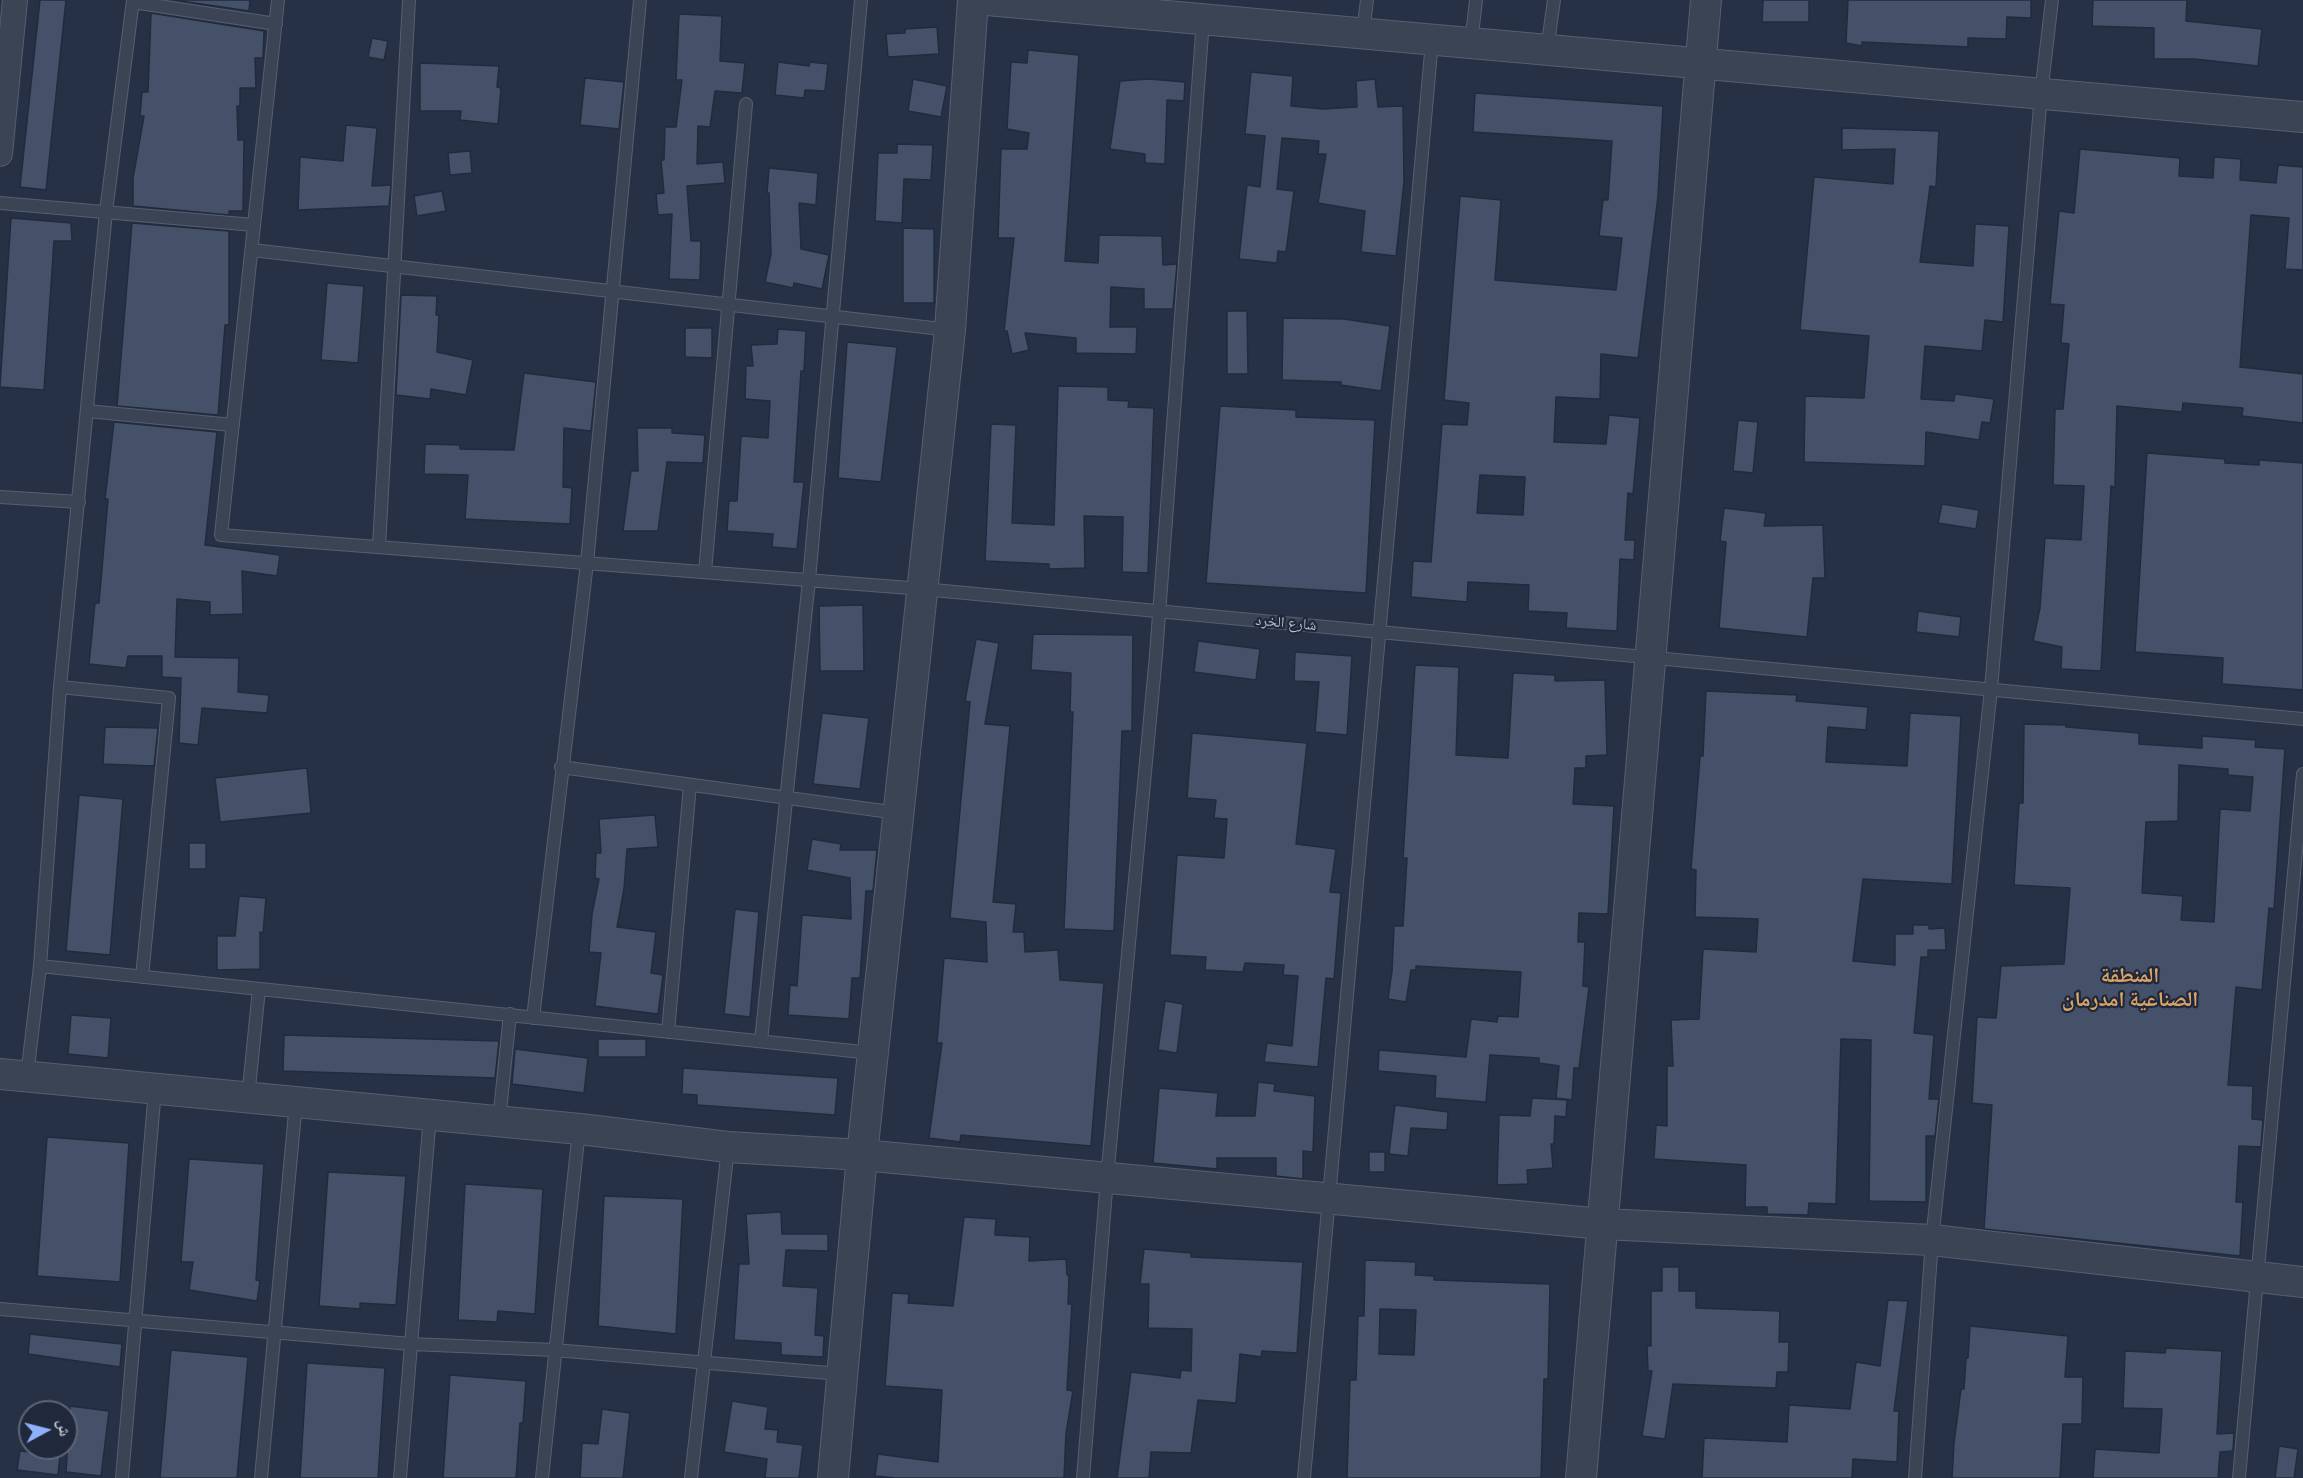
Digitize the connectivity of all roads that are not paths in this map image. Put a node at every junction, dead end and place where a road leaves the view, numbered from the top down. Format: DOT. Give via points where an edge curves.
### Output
graph roads {
  1 [pos="15,0"];
  2 [pos="278,0"];
  3 [pos="409,0"];
  4 [pos="640,0"];
  5 [pos="861,0"];
  6 [pos="973,0"];
  7 [pos="987,0"];
  8 [pos="1367,0"];
  9 [pos="1476,0"];
  10 [pos="1554,0"];
  11 [pos="1706,0"];
  12 [pos="2052,0"];
  13 [pos="133,1"];
  14 [pos="1203,19"];
  15 [pos="276,24"];
  16 [pos="1363,34"];
  17 [pos="1432,40"];
  18 [pos="1471,45"];
  19 [pos="1547,51"];
  20 [pos="1700,64"];
  21 [pos="2041,94"];
  22 [pos="746,105"];
  23 [pos="2303,117"];
  24 [pos="0,154"];
  25 [pos="0,203"];
  26 [pos="106,213"];
  27 [pos="254,225"];
  28 [pos="252,250"];
  29 [pos="394,266"];
  30 [pos="613,291"];
  31 [pos="727,304"];
  32 [pos="832,316"];
  33 [pos="950,330"];
  34 [pos="87,411"];
  35 [pos="233,425"];
  36 [pos="0,497"];
  37 [pos="79,502"];
  38 [pos="379,547"];
  39 [pos="586,563"];
  40 [pos="705,572"];
  41 [pos="809,580"];
  42 [pos="923,589"];
  43 [pos="1158,611"];
  44 [pos="1380,631"];
  45 [pos="1649,657"];
  46 [pos="60,687"];
  47 [pos="1991,689"];
  48 [pos="2303,718"];
  49 [pos="561,767"];
  50 [pos="2303,774"];
  51 [pos="690,784"];
  52 [pos="786,798"];
  53 [pos="899,813"];
  54 [pos="40,966"];
  55 [pos="142,977"];
  56 [pos="260,989"];
  57 [pos="510,1014"];
  58 [pos="533,1018"];
  59 [pos="668,1032"];
  60 [pos="761,1041"];
  61 [pos="873,1053"];
  62 [pos="14,1076"];
  63 [pos="155,1089"];
  64 [pos="248,1098"];
  65 [pos="296,1102"];
  66 [pos="430,1115"];
  67 [pos="499,1121"];
  68 [pos="580,1129"];
  69 [pos="728,1147"];
  70 [pos="862,1155"];
  71 [pos="1107,1178"];
  72 [pos="1328,1199"];
  73 [pos="1603,1224"];
  74 [pos="1932,1240"];
  75 [pos="2257,1277"];
  76 [pos="2303,1282"];
  77 [pos="0,1309"];
  78 [pos="136,1321"];
  79 [pos="275,1333"];
  80 [pos="411,1344"];
  81 [pos="554,1350"];
  82 [pos="704,1363"];
  83 [pos="841,1374"];
  84 [pos="122,1478"];
  85 [pos="261,1478"];
  86 [pos="400,1478"];
  87 [pos="542,1478"];
  88 [pos="691,1478"];
  89 [pos="833,1478"];
  90 [pos="1083,1478"];
  91 [pos="1304,1478"];
  92 [pos="1581,1478"];
  93 [pos="1916,1478"];
  94 [pos="2239,1478"];
  1 -- 24 [label="street"];
  2 -- 15 [label="lane"];
  3 -- 29 [label="lane"];
  4 -- 30 [label="lane"];
  5 -- 32 [label="lane"];
  6 -- 33 [label="street"];
  7 -- 14 [label="street"];
  8 -- 16 [label="lane"];
  9 -- 18 [label="lane"];
  10 -- 19 [label="lane"];
  11 -- 20 [label="street"];
  12 -- 21 [label="lane"];
  13 -- 15 [label="lane"];
  13 -- 26 [label="lane"];
  14 -- 16 [label="street"];
  14 -- 43 [label="lane"];
  15 -- 27 [label="lane"];
  16 -- 17 [label="street"];
  17 -- 18 [label="street"];
  17 -- 44 [label="lane"];
  18 -- 19 [label="street"];
  19 -- 20 [label="street"];
  20 -- 21 [label="street"];
  20 -- 45 [label="street"];
  21 -- 23 [label="street"];
  21 -- 47 [label="lane"];
  22 -- 31 [label="lane"];
  25 -- 26 [label="lane"];
  26 -- 27 [label="lane"];
  26 -- 34 [label="lane"];
  27 -- 28 [label="lane"];
  28 -- 29 [label="lane"];
  28 -- 35 [label="lane"];
  29 -- 30 [label="lane"];
  29 -- 38 [label="lane"];
  30 -- 31 [label="lane"];
  30 -- 39 [label="lane"];
  31 -- 32 [label="lane"];
  31 -- 40 [label="lane"];
  32 -- 33 [label="lane"];
  32 -- 41 [label="lane"];
  33 -- 42 [label="street"];
  34 -- 35 [label="lane"];
  34 -- 37 [label="lane"];
  35 -- 38 [label="lane, شارع الخرد" via="221,535"];
  36 -- 37 [label="lane"];
  37 -- 46 [label="lane"];
  38 -- 39 [label="lane, شارع الخرد"];
  39 -- 40 [label="lane, شارع الخرد"];
  39 -- 49 [label="lane"];
  40 -- 41 [label="lane, شارع الخرد"];
  41 -- 42 [label="lane, شارع الخرد"];
  41 -- 52 [label="lane"];
  42 -- 43 [label="lane, شارع الخرد"];
  42 -- 53 [label="street"];
  43 -- 44 [label="lane, شارع الخرد"];
  43 -- 71 [label="lane"];
  44 -- 45 [label="lane, شارع الخرد"];
  44 -- 72 [label="lane"];
  45 -- 47 [label="lane, شارع الخرد"];
  45 -- 73 [label="street"];
  46 -- 54 [label="lane"];
  46 -- 55 [label="lane" via="169,698"];
  47 -- 48 [label="lane, شارع الخرد"];
  47 -- 74 [label="lane"];
  49 -- 51 [label="lane"];
  49 -- 58 [label="lane"];
  50 -- 75 [label="lane"];
  51 -- 52 [label="lane"];
  51 -- 59 [label="lane"];
  52 -- 53 [label="lane"];
  52 -- 60 [label="lane"];
  53 -- 61 [label="street"];
  54 -- 55 [label="lane"];
  54 -- 62 [label="lane"];
  55 -- 56 [label="lane"];
  56 -- 57 [label="lane"];
  56 -- 64 [label="lane"];
  57 -- 58 [label="lane"];
  57 -- 67 [label="lane"];
  58 -- 59 [label="lane"];
  59 -- 60 [label="lane"];
  60 -- 61 [label="lane"];
  61 -- 70 [label="street"];
  62 -- 63 [label="street"];
  63 -- 64 [label="street"];
  63 -- 78 [label="lane"];
  64 -- 65 [label="street"];
  65 -- 66 [label="street"];
  65 -- 79 [label="lane"];
  66 -- 67 [label="street"];
  66 -- 80 [label="lane"];
  67 -- 68 [label="street"];
  68 -- 69 [label="street"];
  68 -- 81 [label="lane"];
  69 -- 70 [label="street"];
  69 -- 82 [label="lane"];
  70 -- 71 [label="street"];
  70 -- 83 [label="street"];
  71 -- 72 [label="street"];
  71 -- 90 [label="lane"];
  72 -- 73 [label="street"];
  72 -- 91 [label="lane"];
  73 -- 74 [label="street"];
  73 -- 92 [label="street"];
  74 -- 75 [label="street"];
  74 -- 93 [label="lane"];
  75 -- 76 [label="street"];
  75 -- 94 [label="lane"];
  77 -- 78 [label="lane"];
  78 -- 79 [label="lane"];
  78 -- 84 [label="lane"];
  79 -- 80 [label="lane"];
  79 -- 85 [label="lane"];
  80 -- 81 [label="lane"];
  80 -- 86 [label="lane"];
  81 -- 82 [label="lane"];
  81 -- 87 [label="lane"];
  82 -- 83 [label="lane"];
  82 -- 88 [label="lane"];
  83 -- 89 [label="street"];
}
